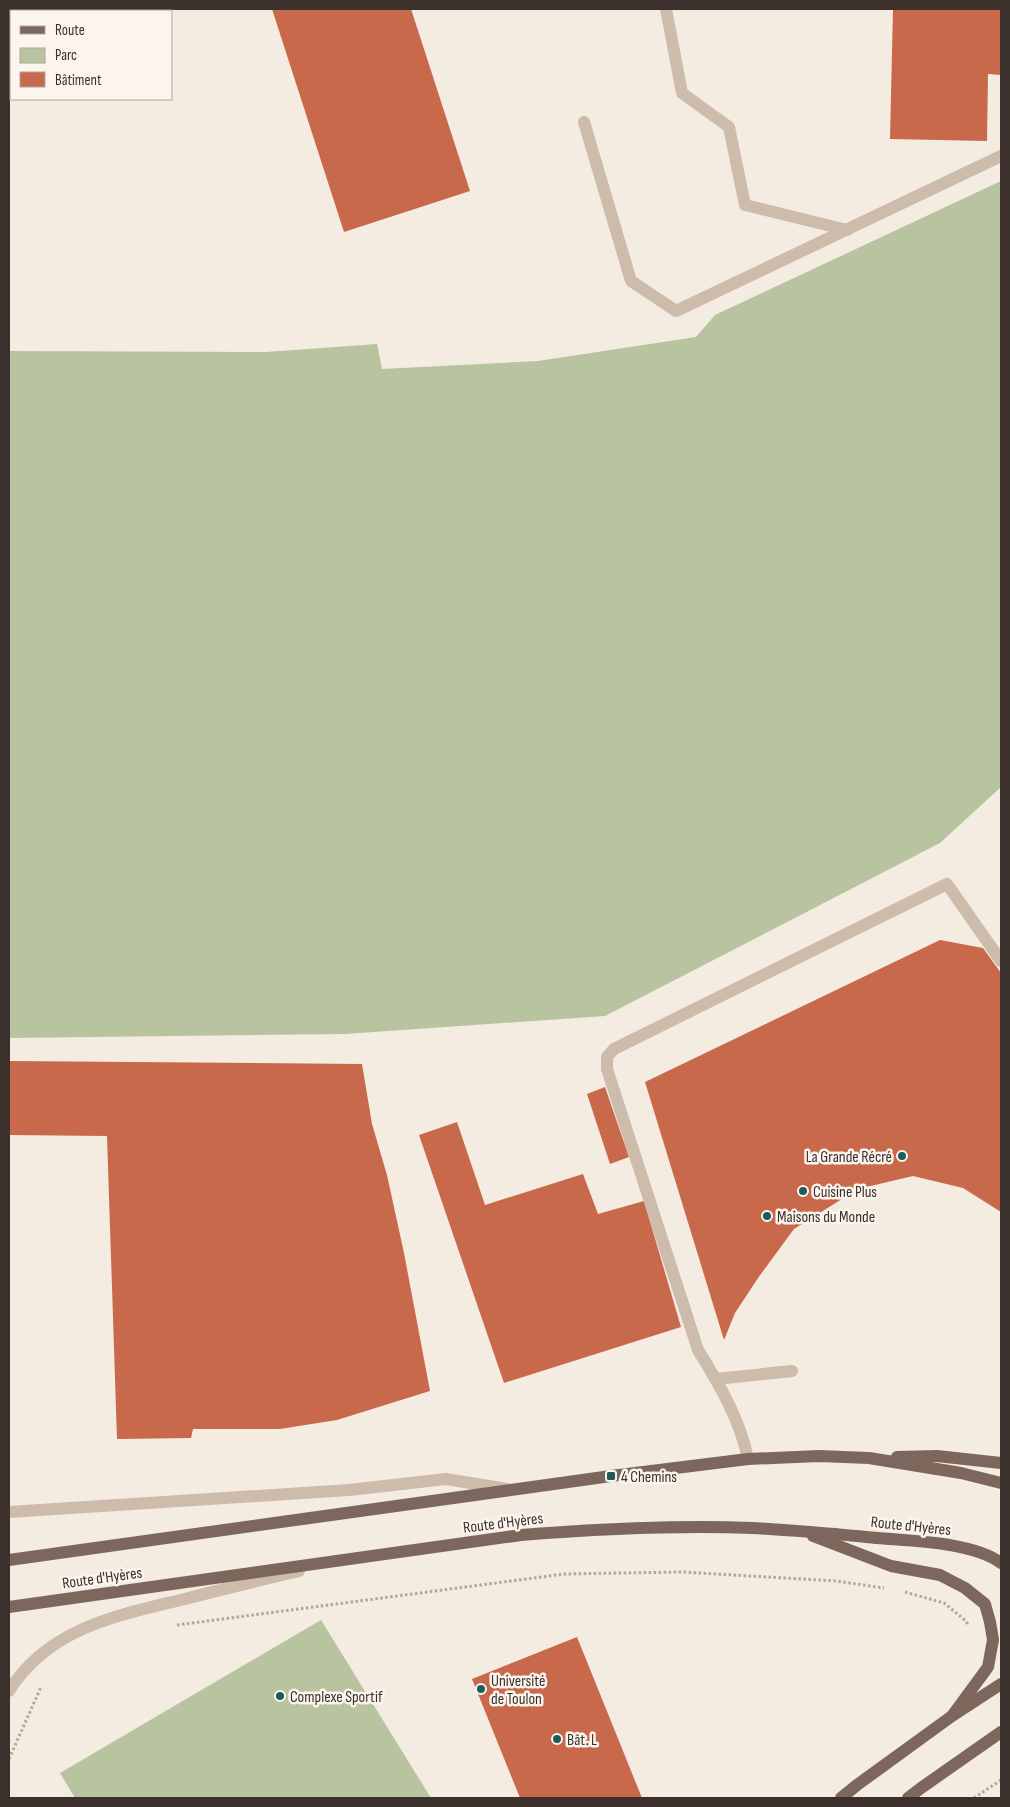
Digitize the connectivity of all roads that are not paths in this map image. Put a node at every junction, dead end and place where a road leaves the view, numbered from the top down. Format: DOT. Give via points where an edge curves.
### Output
graph roads {
  1 [pos="666,9"];
  2 [pos="584,122"];
  3 [pos="1001,156"];
  4 [pos="847,230"];
  5 [pos="1001,961"];
  6 [pos="792,1371"];
  7 [pos="716,1379"];
  8 [pos="869,1458"];
  9 [pos="748,1459"];
  10 [pos="1001,1463"];
  11 [pos="1001,1483"];
  12 [pos="514,1490"];
  13 [pos="9,1512"];
  14 [pos="799,1531"];
  15 [pos="352,1558"];
  16 [pos="9,1560"];
  17 [pos="1001,1563"];
  18 [pos="9,1607"];
  19 [pos="1001,1684"];
  20 [pos="9,1691"];
  21 [pos="952,1716"];
  22 [pos="1001,1732"];
  23 [pos="842,1798"];
  24 [pos="908,1798"];
  1 -- 4 [label="street" via="682,92 729,127 745,206"];
  2 -- 4 [label="street" via="632,281 676,311"];
  3 -- 4 [label="street"];
  5 -- 7 [label="street" via="947,884 614,1048 607,1057 607,1069 698,1350"];
  6 -- 7 [label="street"];
  7 -- 9 [label="street" via="739,1425"];
  8 -- 9 [label="main road, Route d'Hyères"];
  8 -- 10 [label="main road" via="937,1456"];
  8 -- 11 [label="main road, Route d'Hyères"];
  9 -- 12 [label="main road, Route d'Hyères"];
  12 -- 13 [label="street" via="446,1479 339,1491"];
  12 -- 16 [label="main road, Route d'Hyères"];
  14 -- 15 [label="main road, Route d'Hyères" via="698,1527 594,1529 522,1535"];
  14 -- 17 [label="main road, Route d'Hyères" via="953,1546 976,1550"];
  14 -- 21 [label="main road" via="891,1566 940,1575 966,1588 985,1604 993,1640 988,1667"];
  15 -- 18 [label="main road, Route d'Hyères"];
  15 -- 20 [label="street" via="118,1614 73,1632 40,1654"];
  19 -- 21 [label="main road"];
  21 -- 23 [label="main road"];
  22 -- 24 [label="main road"];
}
